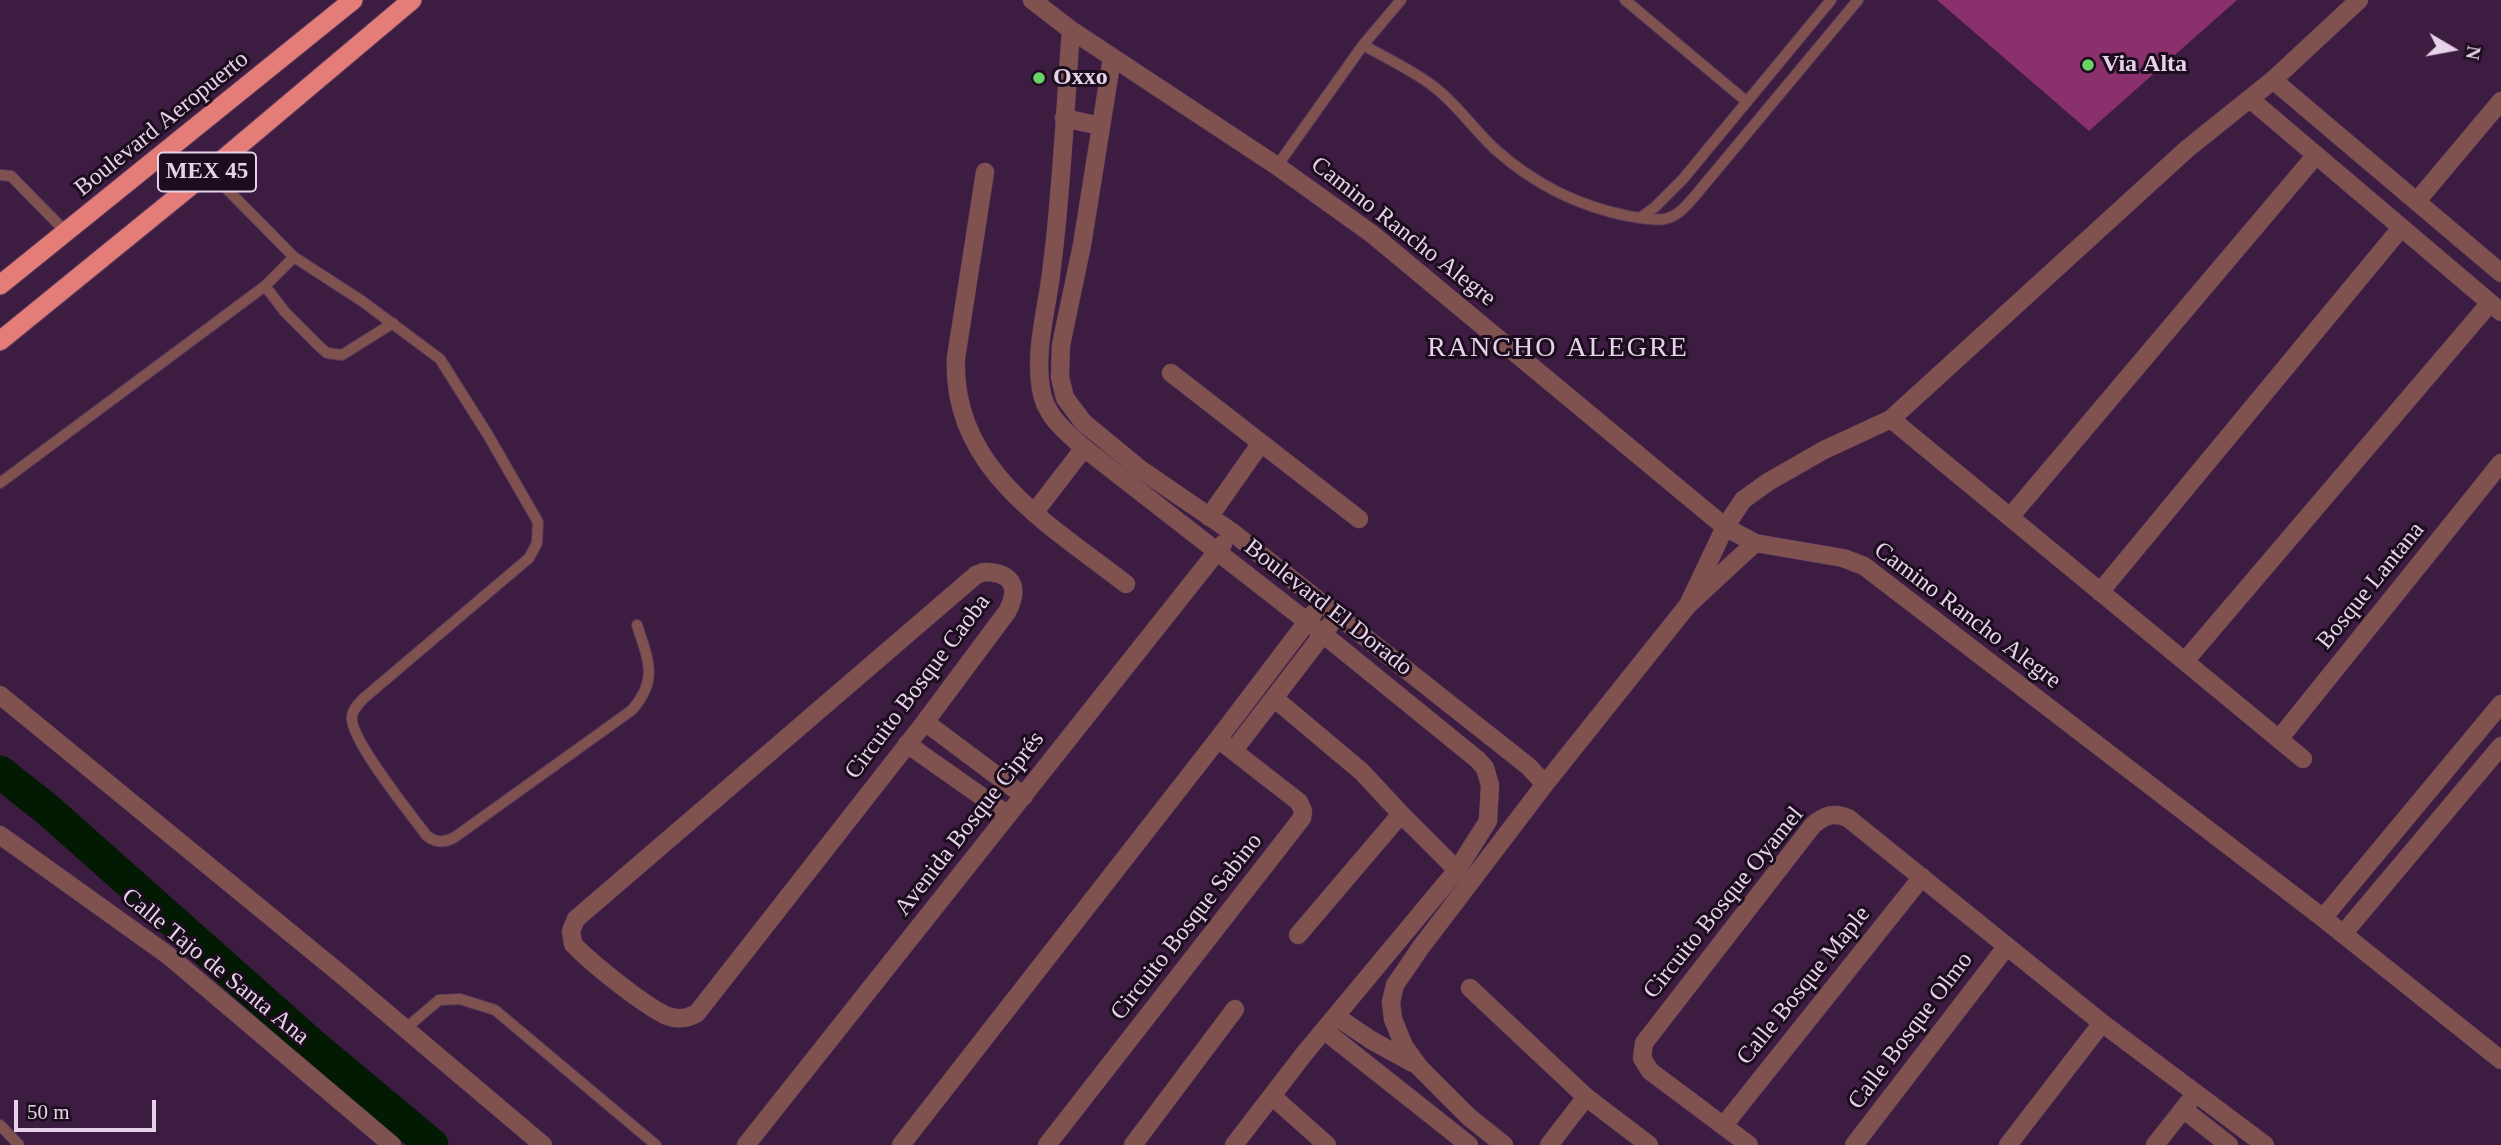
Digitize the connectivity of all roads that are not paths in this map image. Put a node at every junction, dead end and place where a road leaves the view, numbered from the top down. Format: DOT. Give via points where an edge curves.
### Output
graph roads {
  1 [pos="353,0"];
  2 [pos="1032,0"];
  3 [pos="1401,0"];
  4 [pos="1625,0"];
  5 [pos="1831,0"];
  6 [pos="1858,0"];
  7 [pos="2359,0"];
  8 [pos="411,1"];
  9 [pos="1071,30"];
  10 [pos="1363,45"];
  11 [pos="1112,58"];
  12 [pos="2273,80"];
  13 [pos="2250,99"];
  14 [pos="1746,101"];
  15 [pos="2501,101"];
  16 [pos="1064,118"];
  17 [pos="1100,126"];
  18 [pos="2316,155"];
  19 [pos="1277,166"];
  20 [pos="209,171"];
  21 [pos="985,172"];
  22 [pos="0,174"];
  23 [pos="2417,201"];
  24 [pos="1640,218"];
  25 [pos="2401,228"];
  26 [pos="66,232"];
  27 [pos="1054,241"];
  28 [pos="1082,245"];
  29 [pos="294,257"];
  30 [pos="2501,273"];
  31 [pos="3,276"];
  32 [pos="265,286"];
  33 [pos="2495,307"];
  34 [pos="393,323"];
  35 [pos="0,341"];
  36 [pos="1171,373"];
  37 [pos="1891,419"];
  38 [pos="1261,443"];
  39 [pos="1084,448"];
  40 [pos="2501,463"];
  41 [pos="0,483"];
  42 [pos="1034,513"];
  43 [pos="1209,517"];
  44 [pos="2010,517"];
  45 [pos="1359,519"];
  46 [pos="1725,527"];
  47 [pos="1232,532"];
  48 [pos="1755,543"];
  49 [pos="1217,552"];
  50 [pos="1126,584"];
  51 [pos="2100,592"];
  52 [pos="1321,602"];
  53 [pos="1688,605"];
  54 [pos="1337,614"];
  55 [pos="1306,622"];
  56 [pos="637,625"];
  57 [pos="1323,634"];
  58 [pos="2185,662"];
  59 [pos="0,695"];
  60 [pos="1274,698"];
  61 [pos="2501,705"];
  62 [pos="925,723"];
  63 [pos="2279,739"];
  64 [pos="1218,740"];
  65 [pos="907,744"];
  66 [pos="2501,746"];
  67 [pos="1234,750"];
  68 [pos="2303,759"];
  69 [pos="1545,784"];
  70 [pos="1024,796"];
  71 [pos="1401,814"];
  72 [pos="1008,815"];
  73 [pos="0,835"];
  74 [pos="1457,870"];
  75 [pos="1922,877"];
  76 [pos="2323,918"];
  77 [pos="2343,934"];
  78 [pos="1298,935"];
  79 [pos="2007,946"];
  80 [pos="1470,988"];
  81 [pos="1235,1009"];
  82 [pos="1337,1017"];
  83 [pos="2102,1023"];
  84 [pos="405,1029"];
  85 [pos="1325,1031"];
  86 [pos="2501,1060"];
  87 [pos="1419,1067"];
  88 [pos="2196,1093"];
  89 [pos="1272,1096"];
  90 [pos="1586,1097"];
  91 [pos="2183,1109"];
  92 [pos="0,1125"];
  93 [pos="1724,1125"];
  94 [pos="1464,1143"];
  95 [pos="1136,1144"];
  96 [pos="19,1145"];
  97 [pos="392,1145"];
  98 [pos="542,1145"];
  99 [pos="656,1145"];
  100 [pos="746,1145"];
  101 [pos="901,1145"];
  102 [pos="1047,1145"];
  103 [pos="1234,1145"];
  104 [pos="1327,1145"];
  105 [pos="1504,1145"];
  106 [pos="1549,1145"];
  107 [pos="1649,1145"];
  108 [pos="1749,1145"];
  109 [pos="1854,1145"];
  110 [pos="2008,1145"];
  111 [pos="2154,1145"];
  112 [pos="2229,1145"];
  113 [pos="2265,1145"];
  1 -- 26 [label="highway, Boulevard Aeropuerto / MEX 45"];
  2 -- 9 [label="street"];
  3 -- 10 [label="lane"];
  4 -- 14 [label="lane"];
  5 -- 14 [label="lane"];
  6 -- 24 [label="lane" via="1684,208 1665,219"];
  7 -- 12 [label="street"];
  8 -- 20 [label="highway, MEX 45"];
  9 -- 11 [label="street"];
  9 -- 16 [label="street, Boulevard El Dorado"];
  10 -- 19 [label="lane"];
  10 -- 24 [label="lane" via="1432,85 1493,148 1537,181 1594,208"];
  11 -- 17 [label="street, Boulevard El Dorado"];
  11 -- 19 [label="street, Camino Rancho Alegre"];
  12 -- 13 [label="street"];
  12 -- 23 [label="street"];
  13 -- 18 [label="street"];
  13 -- 37 [label="street" via="2187,149"];
  14 -- 24 [label="lane" via="1683,178"];
  15 -- 23 [label="street"];
  16 -- 17 [label="street"];
  16 -- 27 [label="street, Boulevard El Dorado"];
  17 -- 28 [label="street, Boulevard El Dorado"];
  18 -- 25 [label="street"];
  18 -- 44 [label="street"];
  19 -- 46 [label="street, Camino Rancho Alegre" via="1372,234"];
  20 -- 29 [label="lane"];
  20 -- 35 [label="highway, MEX 45"];
  21 -- 42 [label="street" via="955,378 964,420 987,466"];
  22 -- 26 [label="lane" via="10,176"];
  23 -- 30 [label="street"];
  25 -- 33 [label="street"];
  25 -- 51 [label="street"];
  26 -- 31 [label="highway, Boulevard Aeropuerto / MEX 45"];
  27 -- 28 [label="street"];
  27 -- 39 [label="street, Boulevard El Dorado" via="1041,390 1056,422"];
  28 -- 43 [label="street, Boulevard El Dorado" via="1061,345 1065,398 1083,422"];
  29 -- 32 [label="lane"];
  29 -- 34 [label="lane"];
  32 -- 34 [label="lane" via="327,353 342,355"];
  32 -- 41 [label="lane"];
  33 -- 58 [label="street"];
  34 -- 56 [label="lane" via="440,359 526,500 539,533 529,558 364,698 351,717 363,748 427,836 441,842 455,837 632,710 643,697 649,674"];
  36 -- 38 [label="street"];
  37 -- 44 [label="street"];
  37 -- 46 [label="street" via="1768,482 1743,500"];
  38 -- 43 [label="street"];
  38 -- 45 [label="street"];
  39 -- 42 [label="street"];
  39 -- 49 [label="street, Boulevard El Dorado"];
  40 -- 63 [label="street, Bosque Lantana"];
  42 -- 50 [label="street"];
  43 -- 47 [label="street, Boulevard El Dorado"];
  44 -- 51 [label="street"];
  46 -- 48 [label="street, Camino Rancho Alegre"];
  46 -- 53 [label="street"];
  47 -- 49 [label="street, Avenida Bosque Ciprés"];
  47 -- 52 [label="street, Boulevard El Dorado"];
  48 -- 53 [label="street"];
  48 -- 76 [label="street, Camino Rancho Alegre" via="1864,566"];
  49 -- 55 [label="street, Boulevard El Dorado"];
  49 -- 70 [label="street, Avenida Bosque Ciprés"];
  51 -- 58 [label="street"];
  52 -- 54 [label="street, Boulevard El Dorado"];
  52 -- 55 [label="street"];
  53 -- 69 [label="street"];
  54 -- 57 [label="street"];
  54 -- 69 [label="street, Boulevard El Dorado"];
  55 -- 57 [label="street, Boulevard El Dorado"];
  55 -- 64 [label="street"];
  57 -- 60 [label="street"];
  57 -- 74 [label="street, Boulevard El Dorado" via="1485,768 1490,785 1488,821"];
  58 -- 63 [label="street"];
  59 -- 84 [label="street"];
  60 -- 67 [label="street"];
  60 -- 71 [label="street" via="1362,772"];
  61 -- 76 [label="street"];
  62 -- 65 [label="street, Circuito Bosque Caoba"];
  62 -- 65 [label="street, Circuito Bosque Caoba" via="1007,612 1014,592 1009,579 992,572 976,575 576,919 571,931 573,944 666,1015 685,1018 697,1013"];
  62 -- 70 [label="street"];
  63 -- 68 [label="street"];
  64 -- 67 [label="street, Circuito Bosque Sabino"];
  64 -- 101 [label="street"];
  65 -- 72 [label="street"];
  66 -- 77 [label="street"];
  67 -- 102 [label="street, Circuito Bosque Sabino" via="1299,802 1302,818"];
  69 -- 87 [label="street" via="1395,985 1391,1002 1396,1030"];
  70 -- 72 [label="street, Avenida Bosque Ciprés"];
  71 -- 74 [label="street"];
  71 -- 78 [label="street"];
  72 -- 100 [label="street, Avenida Bosque Ciprés"];
  73 -- 97 [label="street, Calle Tajo de Santa Ana" via="169,956"];
  74 -- 82 [label="street, Boulevard El Dorado"];
  75 -- 79 [label="street, Circuito Bosque Oyamel"];
  75 -- 93 [label="street, Calle Bosque Maple"];
  75 -- 93 [label="street, Circuito Bosque Oyamel" via="1849,818 1828,815 1813,825 1644,1043 1642,1058 1650,1071"];
  76 -- 77 [label="street, Camino Rancho Alegre"];
  77 -- 86 [label="street, Camino Rancho Alegre"];
  79 -- 83 [label="street, Circuito Bosque Oyamel"];
  79 -- 109 [label="street, Calle Bosque Olmo"];
  80 -- 90 [label="street"];
  81 -- 95 [label="street"];
  82 -- 85 [label="street, Boulevard El Dorado"];
  82 -- 87 [label="street"];
  83 -- 88 [label="street, Circuito Bosque Oyamel"];
  83 -- 110 [label="street"];
  84 -- 98 [label="street"];
  84 -- 99 [label="lane" via="439,1000 460,999 495,1010"];
  85 -- 89 [label="street, Boulevard El Dorado"];
  85 -- 94 [label="street"];
  87 -- 105 [label="street"];
  88 -- 91 [label="street"];
  88 -- 113 [label="street, Circuito Bosque Oyamel"];
  89 -- 103 [label="street, Boulevard El Dorado"];
  89 -- 104 [label="street"];
  90 -- 106 [label="street"];
  90 -- 107 [label="street"];
  91 -- 111 [label="street"];
  91 -- 112 [label="street"];
  92 -- 96 [label="lane"];
  93 -- 108 [label="street, Circuito Bosque Oyamel"];
}
